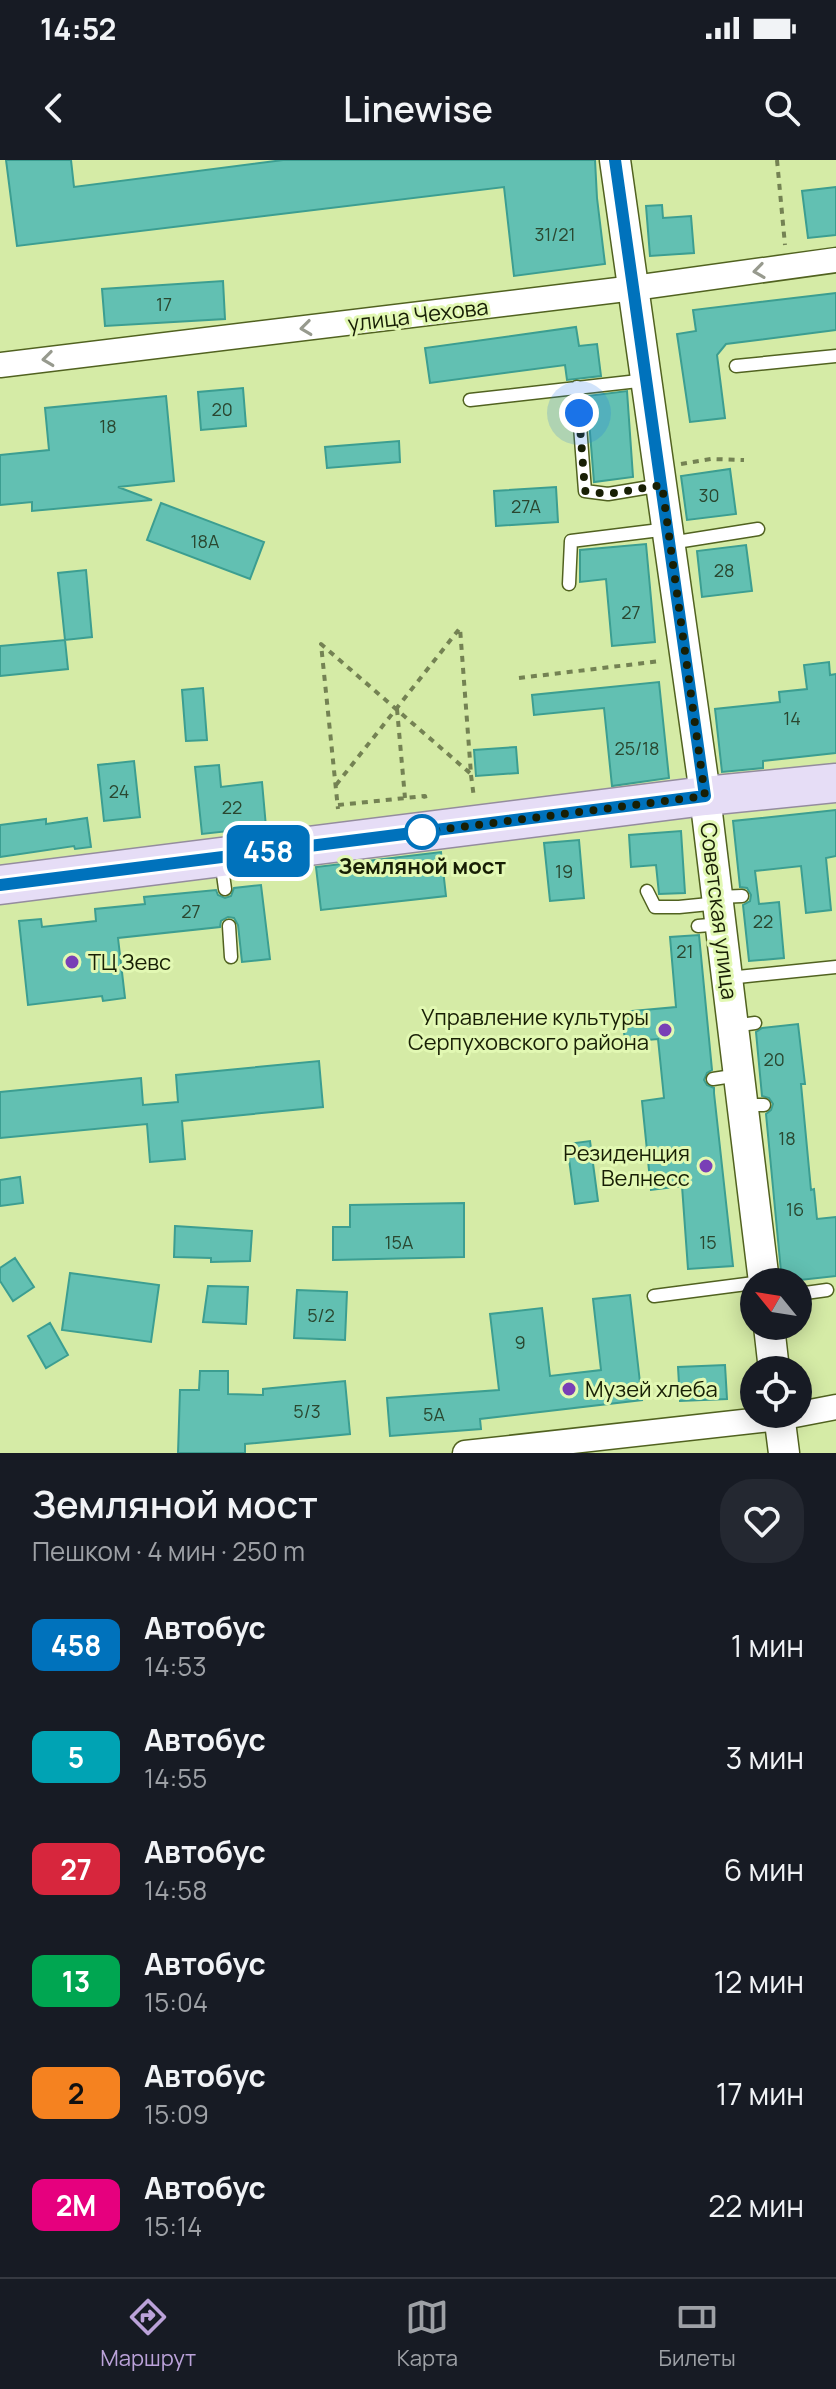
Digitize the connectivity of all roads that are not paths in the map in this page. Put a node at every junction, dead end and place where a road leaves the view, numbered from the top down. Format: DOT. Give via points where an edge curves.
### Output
graph roads {
  1 [pos="615,160"];
  2 [pos="836,260"];
  3 [pos="634,288"];
  4 [pos="836,356"];
  5 [pos="0,365"];
  6 [pos="736,366"];
  7 [pos="647,380"];
  8 [pos="577,387"];
  9 [pos="470,400"];
  10 [pos="660,476"];
  11 [pos="758,529"];
  12 [pos="669,536"];
  13 [pos="569,584"];
  14 [pos="836,783"];
  15 [pos="705,796"];
  16 [pos="0,885"];
  17 [pos="647,891"];
  18 [pos="720,909"];
  19 [pos="229,926"];
  20 [pos="231,957"];
  21 [pos="836,967"];
  22 [pos="728,978"];
  23 [pos="762,1268"];
  24 [pos="740,1285"];
  25 [pos="827,1290"];
  26 [pos="812,1292"];
  27 [pos="654,1296"];
  28 [pos="836,1407"];
  29 [pos="812,1411"];
  30 [pos="740,1421"];
  31 [pos="781,1428"];
  32 [pos="465,1453"];
  33 [pos="784,1453"];
  1 -- 3 [label="street, Советская улица"];
  2 -- 3 [label="street, улица Чехова, one-way"];
  3 -- 5 [label="street, улица Чехова, one-way"];
  3 -- 7 [label="street, Советская улица"];
  4 -- 6 [label="lane"];
  7 -- 8 [label="lane"];
  7 -- 10 [label="street, Советская улица"];
  8 -- 9 [label="lane"];
  8 -- 10 [label="lane" via="585,491 608,494"];
  10 -- 12 [label="street, Советская улица"];
  11 -- 12 [label="lane"];
  12 -- 13 [label="lane" via="571,541"];
  12 -- 15 [label="street, Советская улица"];
  14 -- 15 [label="main road"];
  15 -- 16 [label="main road" via="223,873"];
  15 -- 18 [label="street, Советская улица"];
  17 -- 18 [label="lane" via="655,907"];
  18 -- 22 [label="street, Советская улица"];
  19 -- 20 [label="lane"];
  21 -- 22 [label="lane"];
  22 -- 23 [label="street, Советская улица" via="744,1025 726,1077 753,1105"];
  24 -- 27 [label="lane"];
  25 -- 26 [label="lane"];
  28 -- 29 [label="street"];
  30 -- 32 [label="street"];
  31 -- 33 [label="street"];
}
